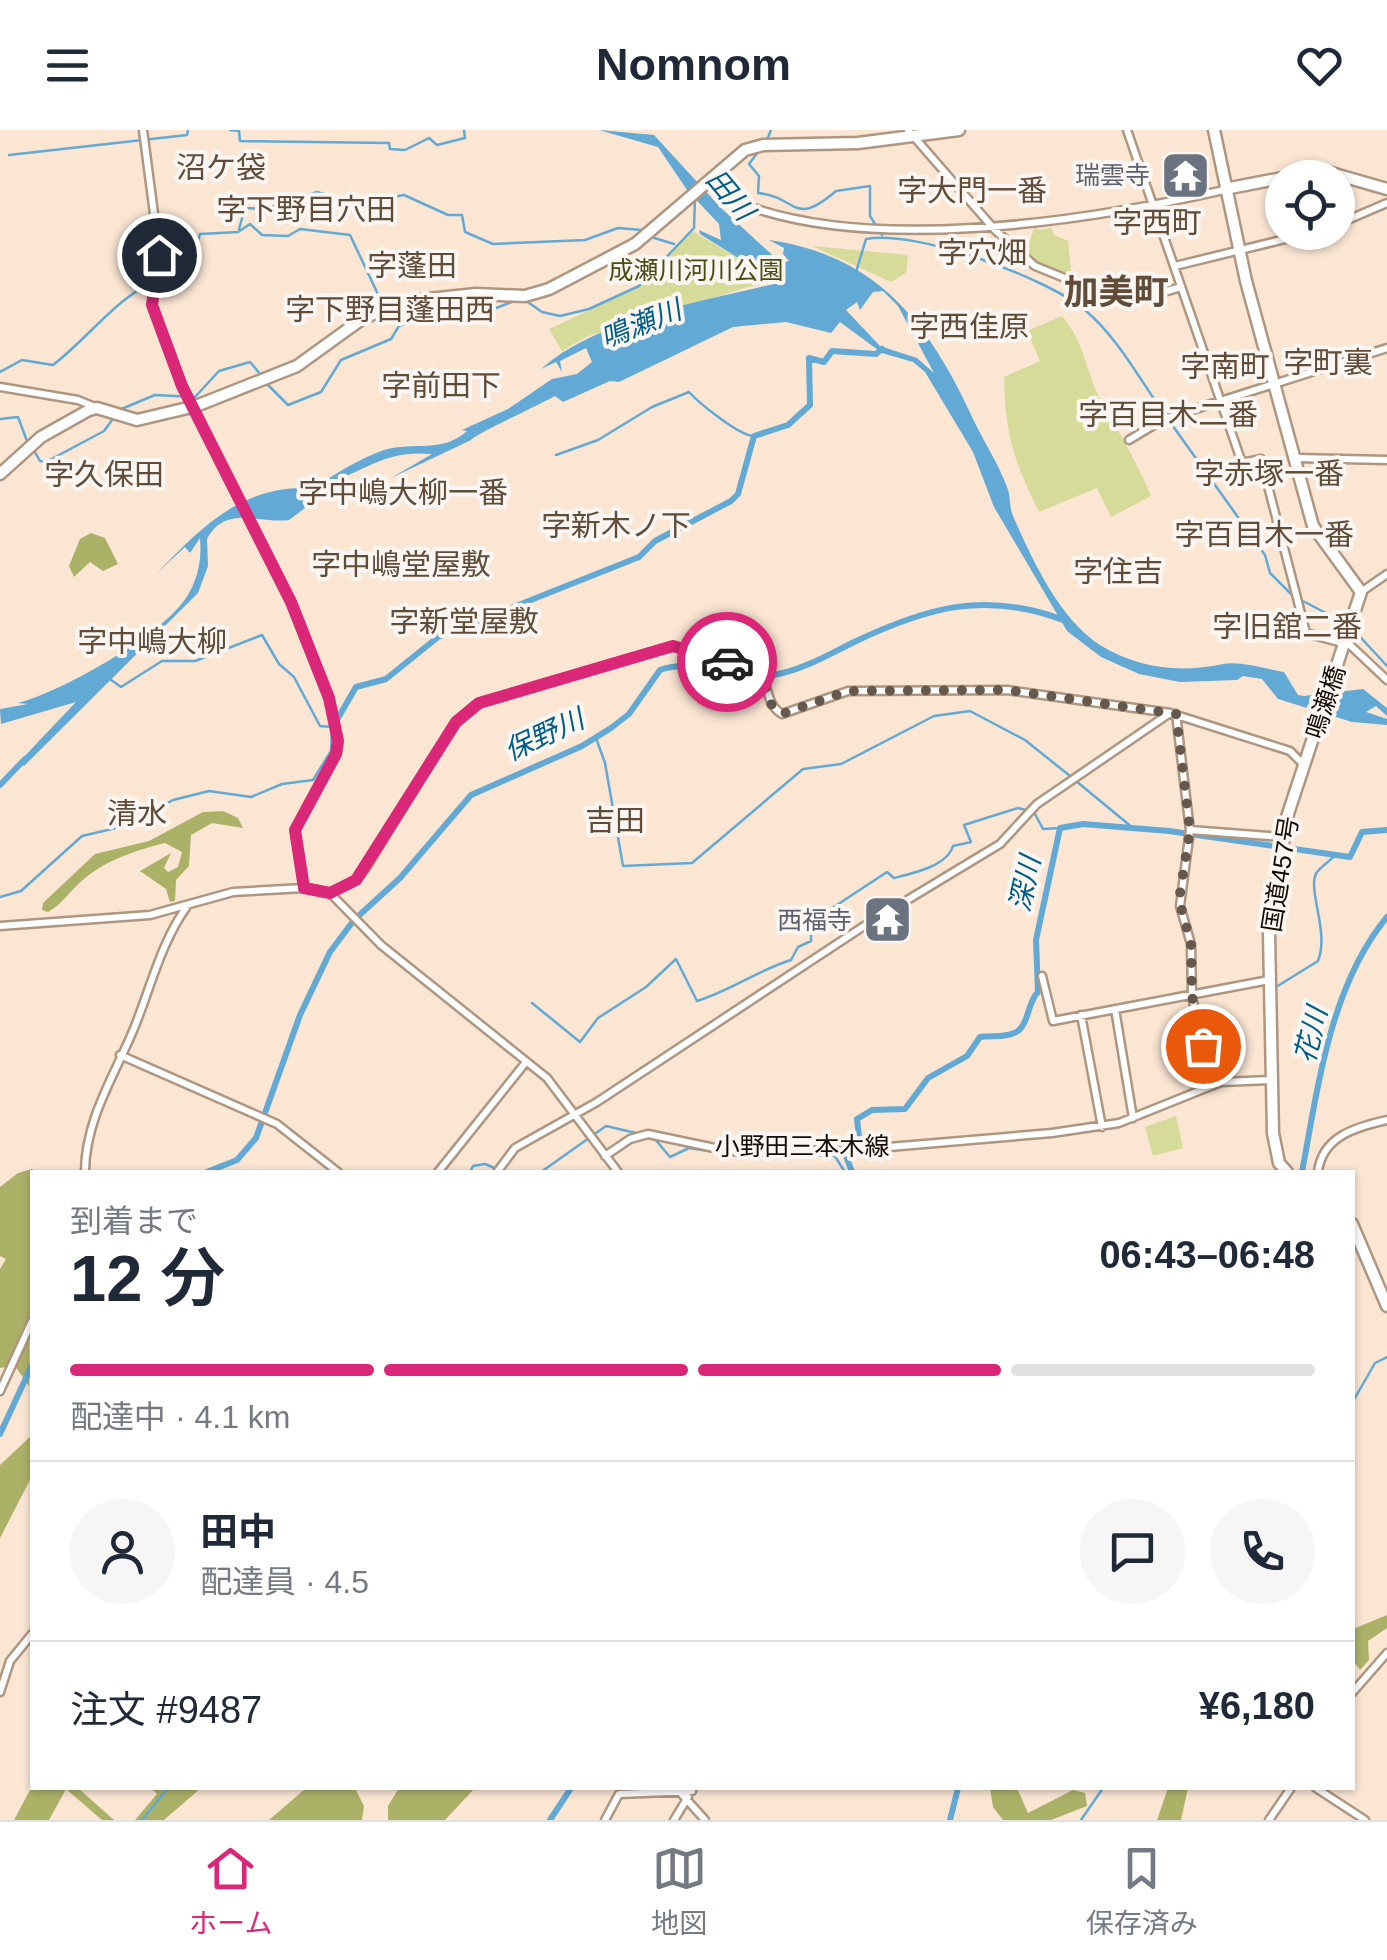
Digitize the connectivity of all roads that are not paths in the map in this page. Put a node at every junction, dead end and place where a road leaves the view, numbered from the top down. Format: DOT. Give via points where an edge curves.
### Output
graph roads {
  1 [pos="143,130"];
  2 [pos="960,130"];
  3 [pos="1127,130"];
  4 [pos="1214,130"];
  5 [pos="911,134"];
  6 [pos="1355,180"];
  7 [pos="1265,182"];
  8 [pos="1226,189"];
  9 [pos="1387,189"];
  10 [pos="726,197"];
  11 [pos="1387,202"];
  12 [pos="1154,206"];
  13 [pos="1355,216"];
  14 [pos="994,226"];
  15 [pos="1265,244"];
  16 [pos="1239,250"];
  17 [pos="1174,266"];
  18 [pos="1182,286"];
  19 [pos="1387,348"];
  20 [pos="1273,381"];
  21 [pos="0,386"];
  22 [pos="191,400"];
  23 [pos="1222,402"];
  24 [pos="96,408"];
  25 [pos="1129,440"];
  26 [pos="1296,458"];
  27 [pos="1387,460"];
  28 [pos="0,474"];
  29 [pos="1387,574"];
  30 [pos="1361,592"];
  31 [pos="1342,646"];
  32 [pos="1387,680"];
  33 [pos="1173,714"];
  34 [pos="1306,760"];
  35 [pos="1190,833"];
  36 [pos="1284,842"];
  37 [pos="304,888"];
  38 [pos="330,893"];
  39 [pos="189,904"];
  40 [pos="0,926"];
  41 [pos="0,936"];
  42 [pos="1042,976"];
  43 [pos="1270,980"];
  44 [pos="1192,996"];
  45 [pos="1114,1009"];
  46 [pos="1080,1015"];
  47 [pos="120,1055"];
  48 [pos="526,1062"];
  49 [pos="1272,1080"];
  50 [pos="1211,1086"];
  51 [pos="575,1115"];
  52 [pos="1134,1118"];
  53 [pos="1387,1120"];
  54 [pos="1102,1127"];
  55 [pos="606,1156"];
  56 [pos="84,1170"];
  57 [pos="335,1170"];
  58 [pos="440,1170"];
  59 [pos="499,1170"];
  60 [pos="616,1170"];
  61 [pos="1282,1170"];
  62 [pos="1318,1170"];
  63 [pos="1355,1231"];
  64 [pos="1387,1306"];
  65 [pos="30,1325"];
  66 [pos="0,1391"];
  67 [pos="30,1636"];
  68 [pos="1387,1653"];
  69 [pos="1355,1690"];
  70 [pos="0,1692"];
  71 [pos="1289,1790"];
  72 [pos="1319,1790"];
  73 [pos="691,1792"];
  74 [pos="605,1820"];
  75 [pos="674,1820"];
  76 [pos="705,1820"];
  77 [pos="1270,1820"];
  78 [pos="1364,1820"];
  1 -- 22 [label="street" via="158,244 152,305"];
  2 -- 5 [label="highway"];
  3 -- 12 [label="street"];
  4 -- 8 [label="highway"];
  5 -- 14 [label="street"];
  5 -- 22 [label="highway" via="763,145 732,159 635,244 540,292 390,305 298,366"];
  6 -- 9 [label="highway"];
  7 -- 8 [label="highway"];
  8 -- 12 [label="street"];
  8 -- 16 [label="highway"];
  10 -- 14 [label="street" via="781,217 878,228"];
  11 -- 13 [label="street"];
  12 -- 14 [label="street"];
  12 -- 17 [label="street"];
  14 -- 18 [label="street" via="1035,266 1108,298 1129,303"];
  15 -- 16 [label="street"];
  16 -- 17 [label="street"];
  16 -- 20 [label="highway"];
  17 -- 18 [label="street"];
  18 -- 23 [label="street"];
  19 -- 20 [label="street"];
  20 -- 23 [label="street"];
  20 -- 26 [label="highway"];
  21 -- 24 [label="street"];
  22 -- 24 [label="highway" via="143,420"];
  22 -- 37 [label="street" via="268,550 329,698 336,754 295,830"];
  23 -- 25 [label="street" via="1167,418"];
  23 -- 31 [label="street" via="1242,463 1261,459 1308,635"];
  24 -- 28 [label="highway" via="30,445"];
  26 -- 27 [label="street"];
  26 -- 30 [label="highway" via="1314,526"];
  29 -- 30 [label="street"];
  30 -- 31 [label="highway"];
  31 -- 32 [label="street"];
  31 -- 34 [label="highway, 鳴瀬橋"];
  33 -- 34 [label="street"];
  33 -- 35 [label="street"];
  33 -- 38 [label="street" via="1007,690 848,691 782,714 770,703 760,668 673,646 479,703 456,722 356,880"];
  33 -- 51 [label="street" via="1031,811 1000,844"];
  34 -- 36 [label="highway, 国道457号"];
  35 -- 36 [label="street"];
  35 -- 44 [label="street" via="1179,900 1191,944"];
  36 -- 43 [label="highway, 国道457号" via="1268,933"];
  37 -- 38 [label="street"];
  37 -- 39 [label="street" via="227,893"];
  38 -- 48 [label="street"];
  39 -- 40 [label="street" via="142,916"];
  39 -- 47 [label="street" via="172,927"];
  40 -- 41 [label="street"];
  42 -- 46 [label="street" via="1052,1021"];
  43 -- 44 [label="street"];
  43 -- 49 [label="highway, 国道457号"];
  44 -- 45 [label="street"];
  44 -- 50 [label="street"];
  45 -- 46 [label="street"];
  45 -- 52 [label="street"];
  46 -- 54 [label="street"];
  47 -- 56 [label="street"];
  47 -- 57 [label="street" via="277,1124"];
  48 -- 51 [label="street"];
  48 -- 58 [label="street"];
  49 -- 50 [label="street, 小野田三本木線"];
  49 -- 61 [label="highway, 国道457号"];
  50 -- 52 [label="street, 小野田三本木線"];
  51 -- 55 [label="street"];
  51 -- 59 [label="street" via="515,1148"];
  52 -- 54 [label="street, 小野田三本木線"];
  53 -- 62 [label="street" via="1328,1145"];
  54 -- 55 [label="street, 小野田三本木線" via="844,1150 716,1150 648,1134"];
  55 -- 60 [label="street"];
  63 -- 64 [label="highway"];
  65 -- 66 [label="street"];
  67 -- 70 [label="street" via="12,1658"];
  68 -- 69 [label="street"];
  71 -- 77 [label="street"];
  72 -- 78 [label="street"];
  73 -- 74 [label="street" via="619,1794"];
  73 -- 75 [label="street"];
  73 -- 76 [label="street"];
}
